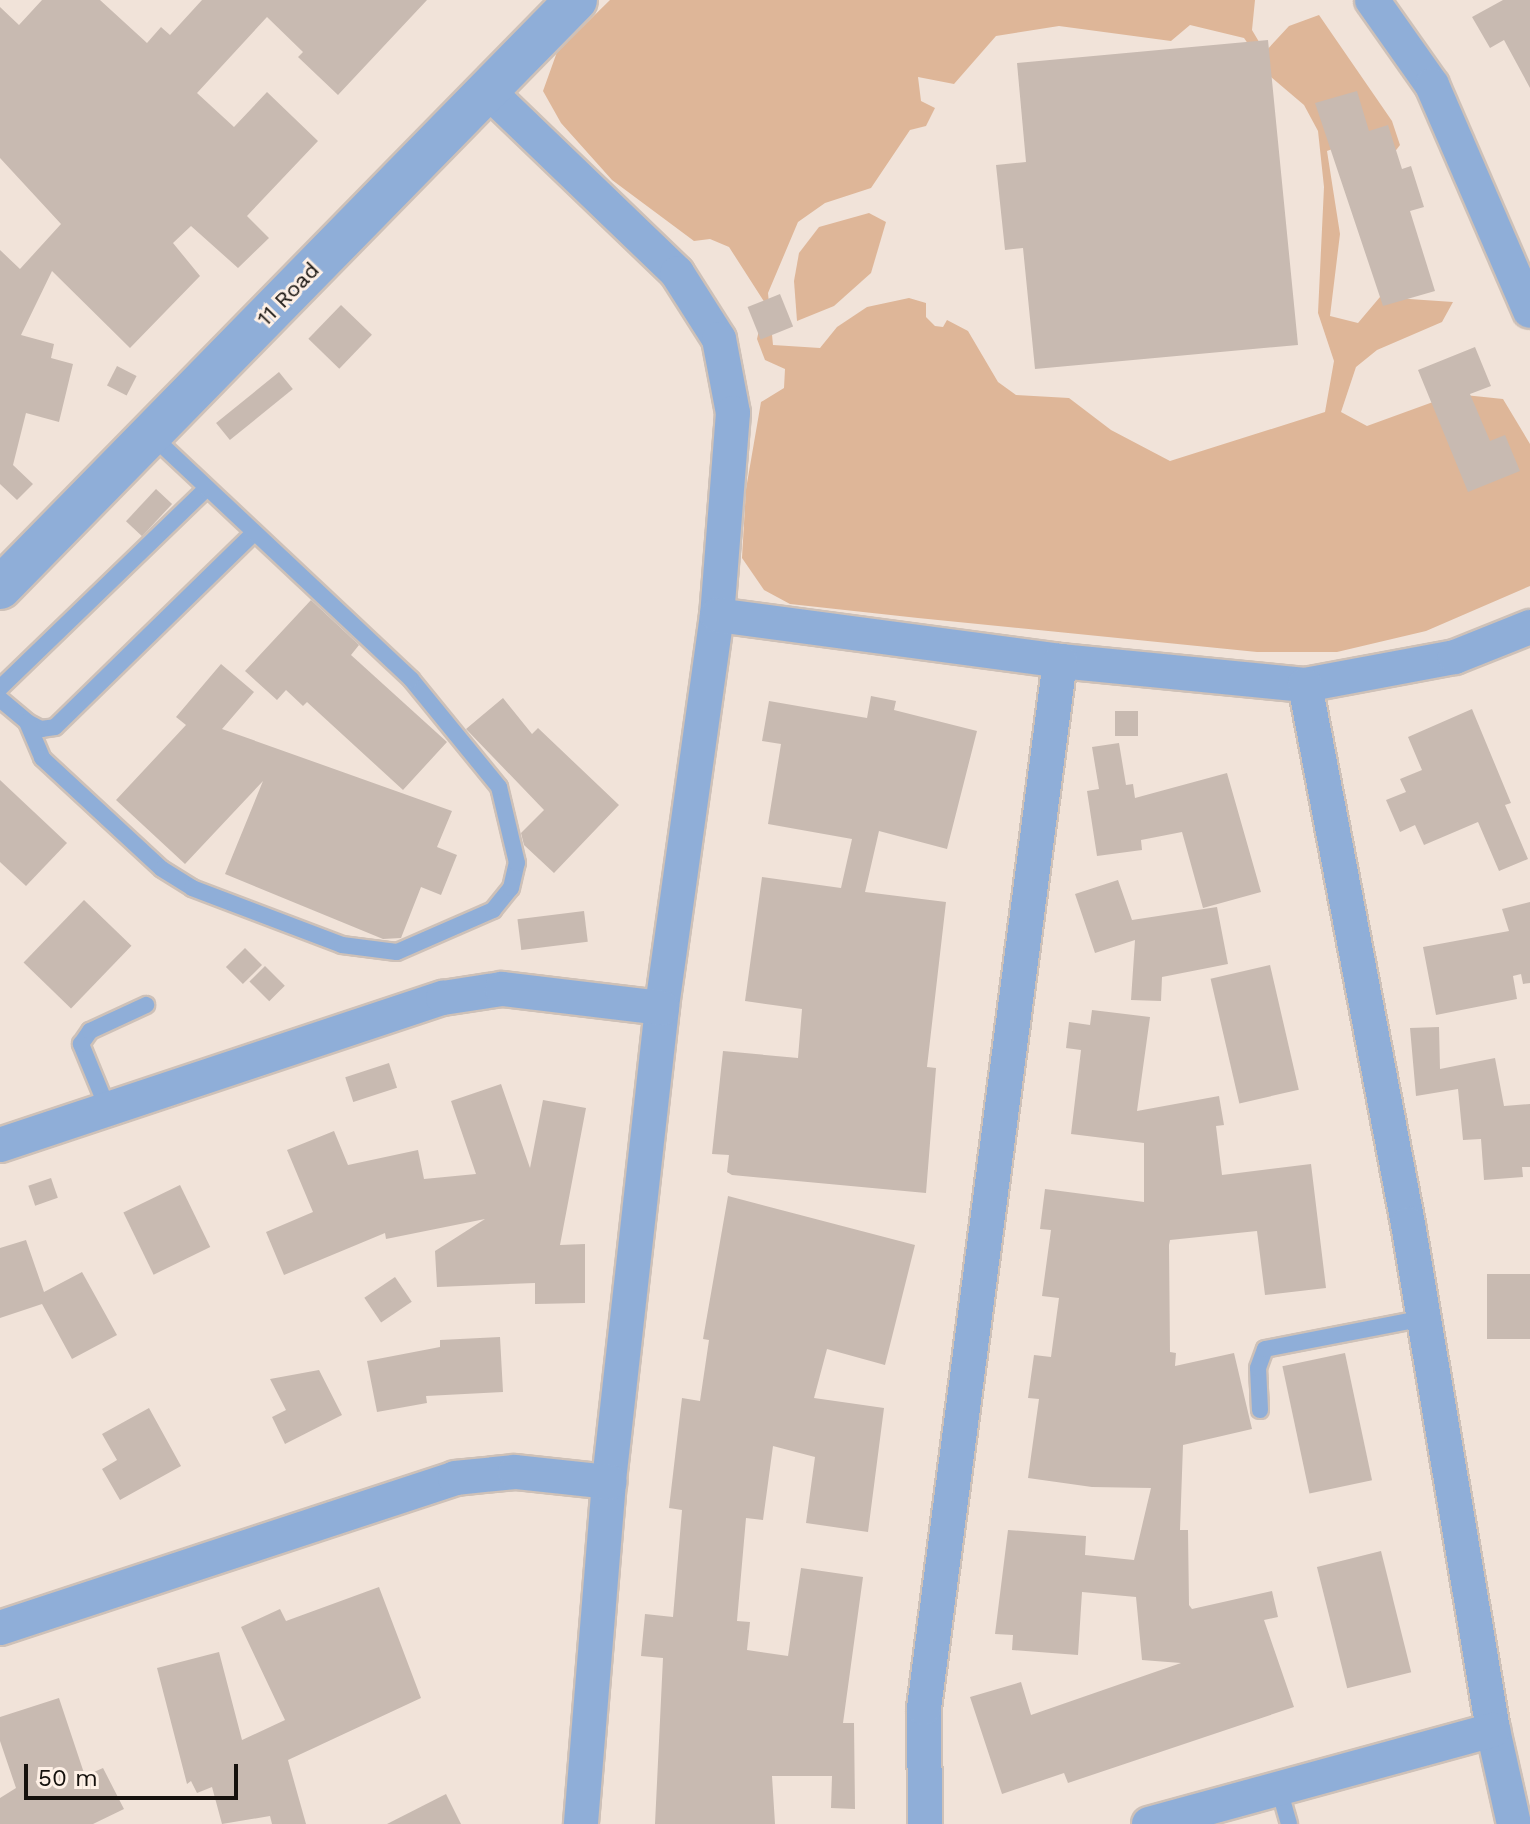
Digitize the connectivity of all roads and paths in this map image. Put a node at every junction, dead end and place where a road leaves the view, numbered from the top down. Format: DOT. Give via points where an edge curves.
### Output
graph roads {
  1 [pos="576,0"];
  2 [pos="1372,0"];
  3 [pos="487,90"];
  4 [pos="1530,311"];
  5 [pos="150,434"];
  6 [pos="206,489"];
  7 [pos="252,535"];
  8 [pos="0,588"];
  9 [pos="717,615"];
  10 [pos="1530,627"];
  11 [pos="1060,661"];
  12 [pos="1305,685"];
  13 [pos="0,688"];
  14 [pos="0,699"];
  15 [pos="27,722"];
  16 [pos="146,1005"];
  17 [pos="662,1008"];
  18 [pos="109,1112"];
  19 [pos="0,1145"];
  20 [pos="1424,1318"];
  21 [pos="1260,1410"];
  22 [pos="609,1482"];
  23 [pos="0,1628"];
  24 [pos="1493,1730"];
  25 [pos="1279,1789"];
  26 [pos="581,1824"];
  27 [pos="925,1824"];
  28 [pos="1149,1824"];
  29 [pos="1289,1824"];
  30 [pos="1514,1824"];
  1 -- 3 [label="street, 11 Road"];
  2 -- 4 [label="street" via="1432,85"];
  3 -- 5 [label="street, 11 Road"];
  3 -- 9 [label="street" via="677,273 719,339 733,413"];
  5 -- 6 [label="lane"];
  5 -- 8 [label="street, 11 Road"];
  6 -- 7 [label="lane"];
  6 -- 13 [label="lane"];
  7 -- 15 [label="lane" via="71,715 55,727 41,729"];
  7 -- 15 [label="lane" via="411,679 499,787 517,863 511,888 493,910 397,952 370,951 192,888 162,869 42,758 30,740"];
  9 -- 11 [label="street"];
  9 -- 17 [label="street"];
  10 -- 12 [label="street" via="1455,657"];
  11 -- 12 [label="street"];
  11 -- 27 [label="street" via="924,1708"];
  12 -- 20 [label="street"];
  14 -- 15 [label="lane"];
  16 -- 18 [label="lane" via="90,1031 81,1044"];
  17 -- 18 [label="street" via="502,989 443,998"];
  17 -- 22 [label="street"];
  18 -- 19 [label="street"];
  20 -- 21 [label="lane" via="1265,1349 1258,1368"];
  20 -- 24 [label="street"];
  22 -- 23 [label="street" via="515,1472 455,1478"];
  22 -- 26 [label="street"];
  24 -- 25 [label="street"];
  24 -- 30 [label="street"];
  25 -- 28 [label="street"];
  25 -- 29 [label="lane"];
}
